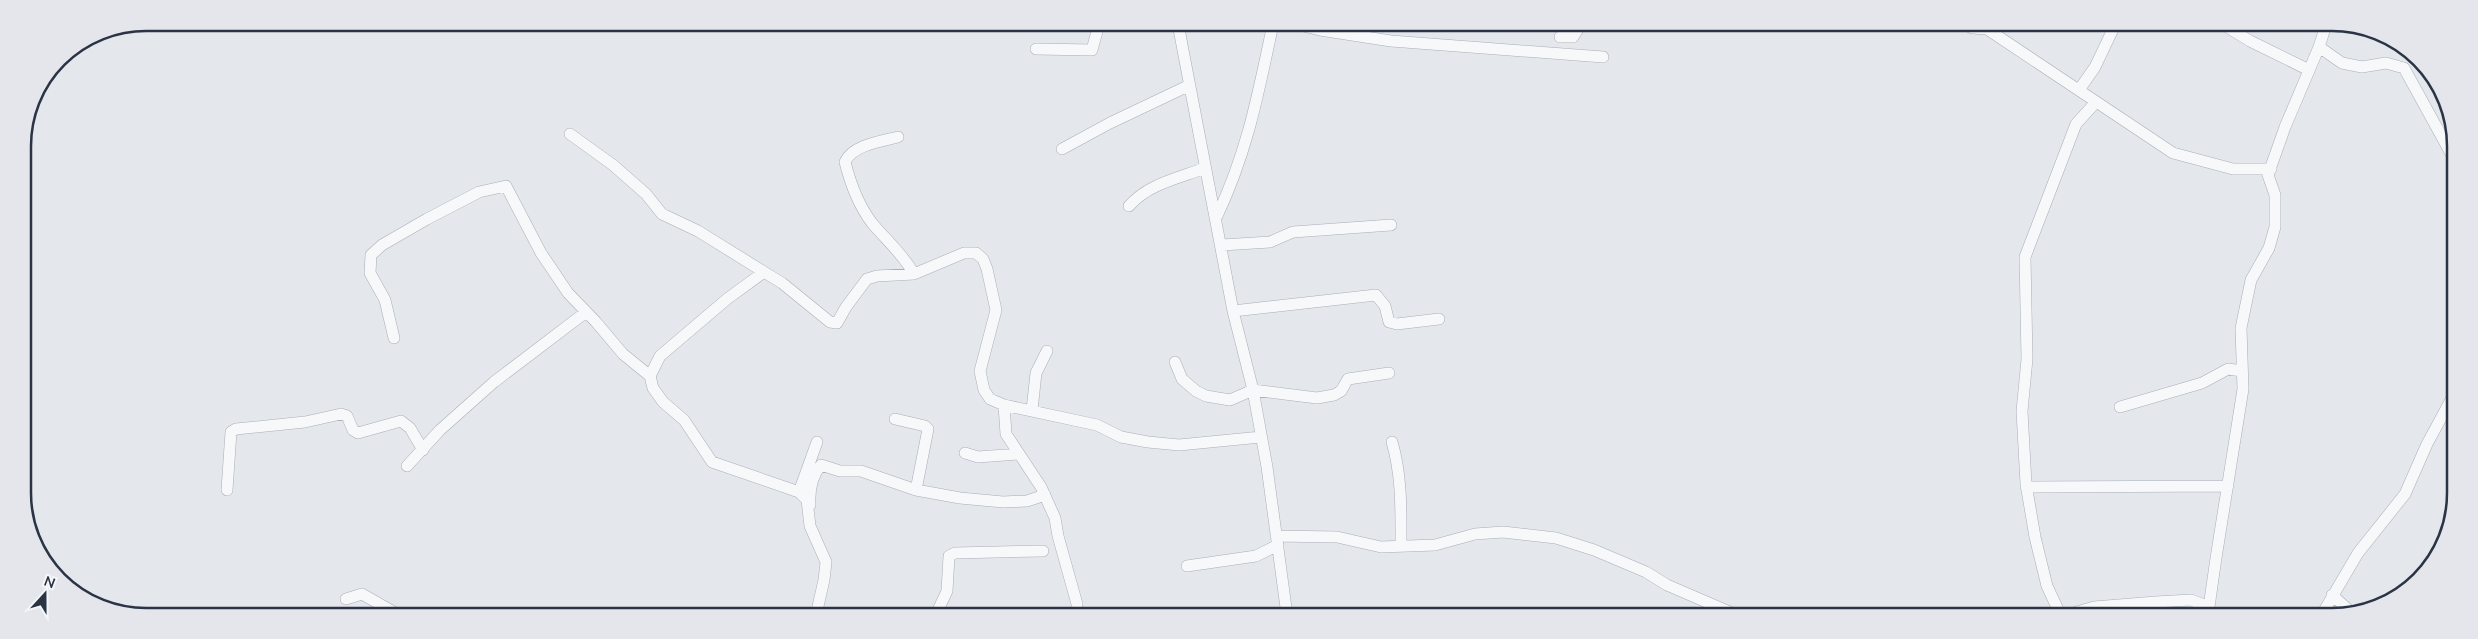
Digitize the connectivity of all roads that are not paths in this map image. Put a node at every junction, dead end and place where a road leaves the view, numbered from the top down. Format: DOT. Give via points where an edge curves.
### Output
graph roads {
  1 [pos="1097,31"];
  2 [pos="1179,31"];
  3 [pos="1271,31"];
  4 [pos="1326,31"];
  5 [pos="1577,31"];
  6 [pos="1991,31"];
  7 [pos="2112,31"];
  8 [pos="2233,31"];
  9 [pos="2324,31"];
  10 [pos="1560,37"];
  11 [pos="2319,48"];
  12 [pos="1036,49"];
  13 [pos="1603,57"];
  14 [pos="2309,70"];
  15 [pos="1190,85"];
  16 [pos="2078,90"];
  17 [pos="2096,102"];
  18 [pos="570,134"];
  19 [pos="898,137"];
  20 [pos="2447,146"];
  21 [pos="1062,149"];
  22 [pos="1205,168"];
  23 [pos="2271,169"];
  24 [pos="1130,206"];
  25 [pos="1216,216"];
  26 [pos="1391,225"];
  27 [pos="1222,245"];
  28 [pos="764,272"];
  29 [pos="914,274"];
  30 [pos="1233,311"];
  31 [pos="586,312"];
  32 [pos="1439,320"];
  33 [pos="394,338"];
  34 [pos="1047,351"];
  35 [pos="1175,362"];
  36 [pos="2242,371"];
  37 [pos="1388,373"];
  38 [pos="650,376"];
  39 [pos="1253,390"];
  40 [pos="1004,405"];
  41 [pos="2120,407"];
  42 [pos="2447,407"];
  43 [pos="1032,410"];
  44 [pos="895,420"];
  45 [pos="1261,437"];
  46 [pos="817,442"];
  47 [pos="1392,442"];
  48 [pos="423,450"];
  49 [pos="965,453"];
  50 [pos="1019,454"];
  51 [pos="407,466"];
  52 [pos="2228,486"];
  53 [pos="2026,487"];
  54 [pos="227,490"];
  55 [pos="916,490"];
  56 [pos="799,492"];
  57 [pos="1045,495"];
  58 [pos="810,508"];
  59 [pos="1277,541"];
  60 [pos="1401,546"];
  61 [pos="1042,551"];
  62 [pos="1187,566"];
  63 [pos="2332,595"];
  64 [pos="346,599"];
  65 [pos="1077,604"];
  66 [pos="2345,607"];
  67 [pos="386,608"];
  68 [pos="818,608"];
  69 [pos="939,608"];
  70 [pos="1286,608"];
  71 [pos="1720,608"];
  72 [pos="2058,608"];
  73 [pos="2090,608"];
  74 [pos="2205,608"];
  75 [pos="2214,608"];
  76 [pos="2325,608"];
  1 -- 12 [label="street" via="1092,50"];
  2 -- 15 [label="street"];
  3 -- 25 [label="street" via="1252,124 1235,178"];
  4 -- 13 [label="street" via="1391,41"];
  5 -- 10 [label="street" via="1574,37"];
  6 -- 16 [label="street"];
  7 -- 16 [label="street" via="2095,67"];
  8 -- 14 [label="street"];
  9 -- 11 [label="street"];
  11 -- 14 [label="street"];
  11 -- 20 [label="street" via="2342,63 2362,67 2386,63 2404,68"];
  14 -- 23 [label="street"];
  15 -- 21 [label="street"];
  15 -- 22 [label="street"];
  16 -- 17 [label="street"];
  17 -- 23 [label="street" via="2173,153 2233,169"];
  17 -- 53 [label="street" via="2076,124 2025,257 2027,359 2022,434"];
  18 -- 28 [label="street" via="613,165 646,194 662,214 698,231"];
  19 -- 29 [label="street" via="863,147 850,154 845,162 851,183 871,222 895,247"];
  22 -- 24 [label="street" via="1156,185"];
  22 -- 25 [label="street"];
  23 -- 36 [label="street" via="2268,175 2275,195 2275,227 2248,293 2241,328"];
  25 -- 27 [label="street"];
  26 -- 27 [label="street" via="1293,232 1270,242"];
  27 -- 30 [label="street"];
  28 -- 29 [label="street" via="830,322 837,323 867,279"];
  28 -- 38 [label="street" via="660,356"];
  29 -- 40 [label="street" via="964,253 976,253 983,259 996,310 980,371 984,390 990,399"];
  30 -- 32 [label="street" via="1376,295 1385,306 1389,322"];
  30 -- 39 [label="street"];
  31 -- 33 [label="street" via="568,293 540,252 506,186 470,197 412,228 371,255 370,273 385,300"];
  31 -- 38 [label="street" via="623,354"];
  31 -- 48 [label="street" via="494,382 440,430"];
  34 -- 43 [label="street" via="1036,373"];
  35 -- 39 [label="street" via="1182,379 1206,396 1230,400"];
  36 -- 41 [label="street" via="2228,369 2202,383"];
  36 -- 52 [label="street" via="2243,389"];
  37 -- 39 [label="street" via="1348,380 1334,395 1318,398"];
  38 -- 56 [label="street" via="663,402 684,420 712,462"];
  39 -- 45 [label="street"];
  40 -- 43 [label="street"];
  40 -- 50 [label="street" via="1006,434"];
  42 -- 63 [label="street" via="2405,494 2368,539"];
  43 -- 45 [label="street" via="1097,425 1121,437 1179,446"];
  44 -- 55 [label="street" via="925,426 928,430"];
  45 -- 59 [label="street"];
  46 -- 56 [label="street"];
  47 -- 60 [label="street" via="1401,499"];
  48 -- 51 [label="street"];
  48 -- 54 [label="street" via="410,428 401,421 358,433 353,430 347,416 341,414 305,422 236,429 230,432"];
  49 -- 50 [label="street" via="978,457"];
  50 -- 57 [label="street"];
  52 -- 53 [label="street"];
  52 -- 75 [label="street"];
  53 -- 72 [label="street" via="2047,586"];
  55 -- 57 [label="street" via="1003,502 1027,501"];
  55 -- 58 [label="street" via="861,471 840,471 821,465 809,491"];
  56 -- 58 [label="street"];
  57 -- 65 [label="street" via="1055,518"];
  58 -- 68 [label="street" via="810,526 826,562"];
  59 -- 60 [label="street" via="1337,537 1381,546"];
  59 -- 62 [label="street" via="1256,556"];
  59 -- 70 [label="street"];
  60 -- 71 [label="street" via="1435,544 1475,534 1503,532 1556,538 1646,572 1667,585"];
  61 -- 69 [label="street" via="955,553 949,556 947,590"];
  63 -- 66 [label="street"];
  63 -- 76 [label="street"];
  64 -- 67 [label="street" via="362,594"];
  73 -- 74 [label="street" via="2191,600"];
}
